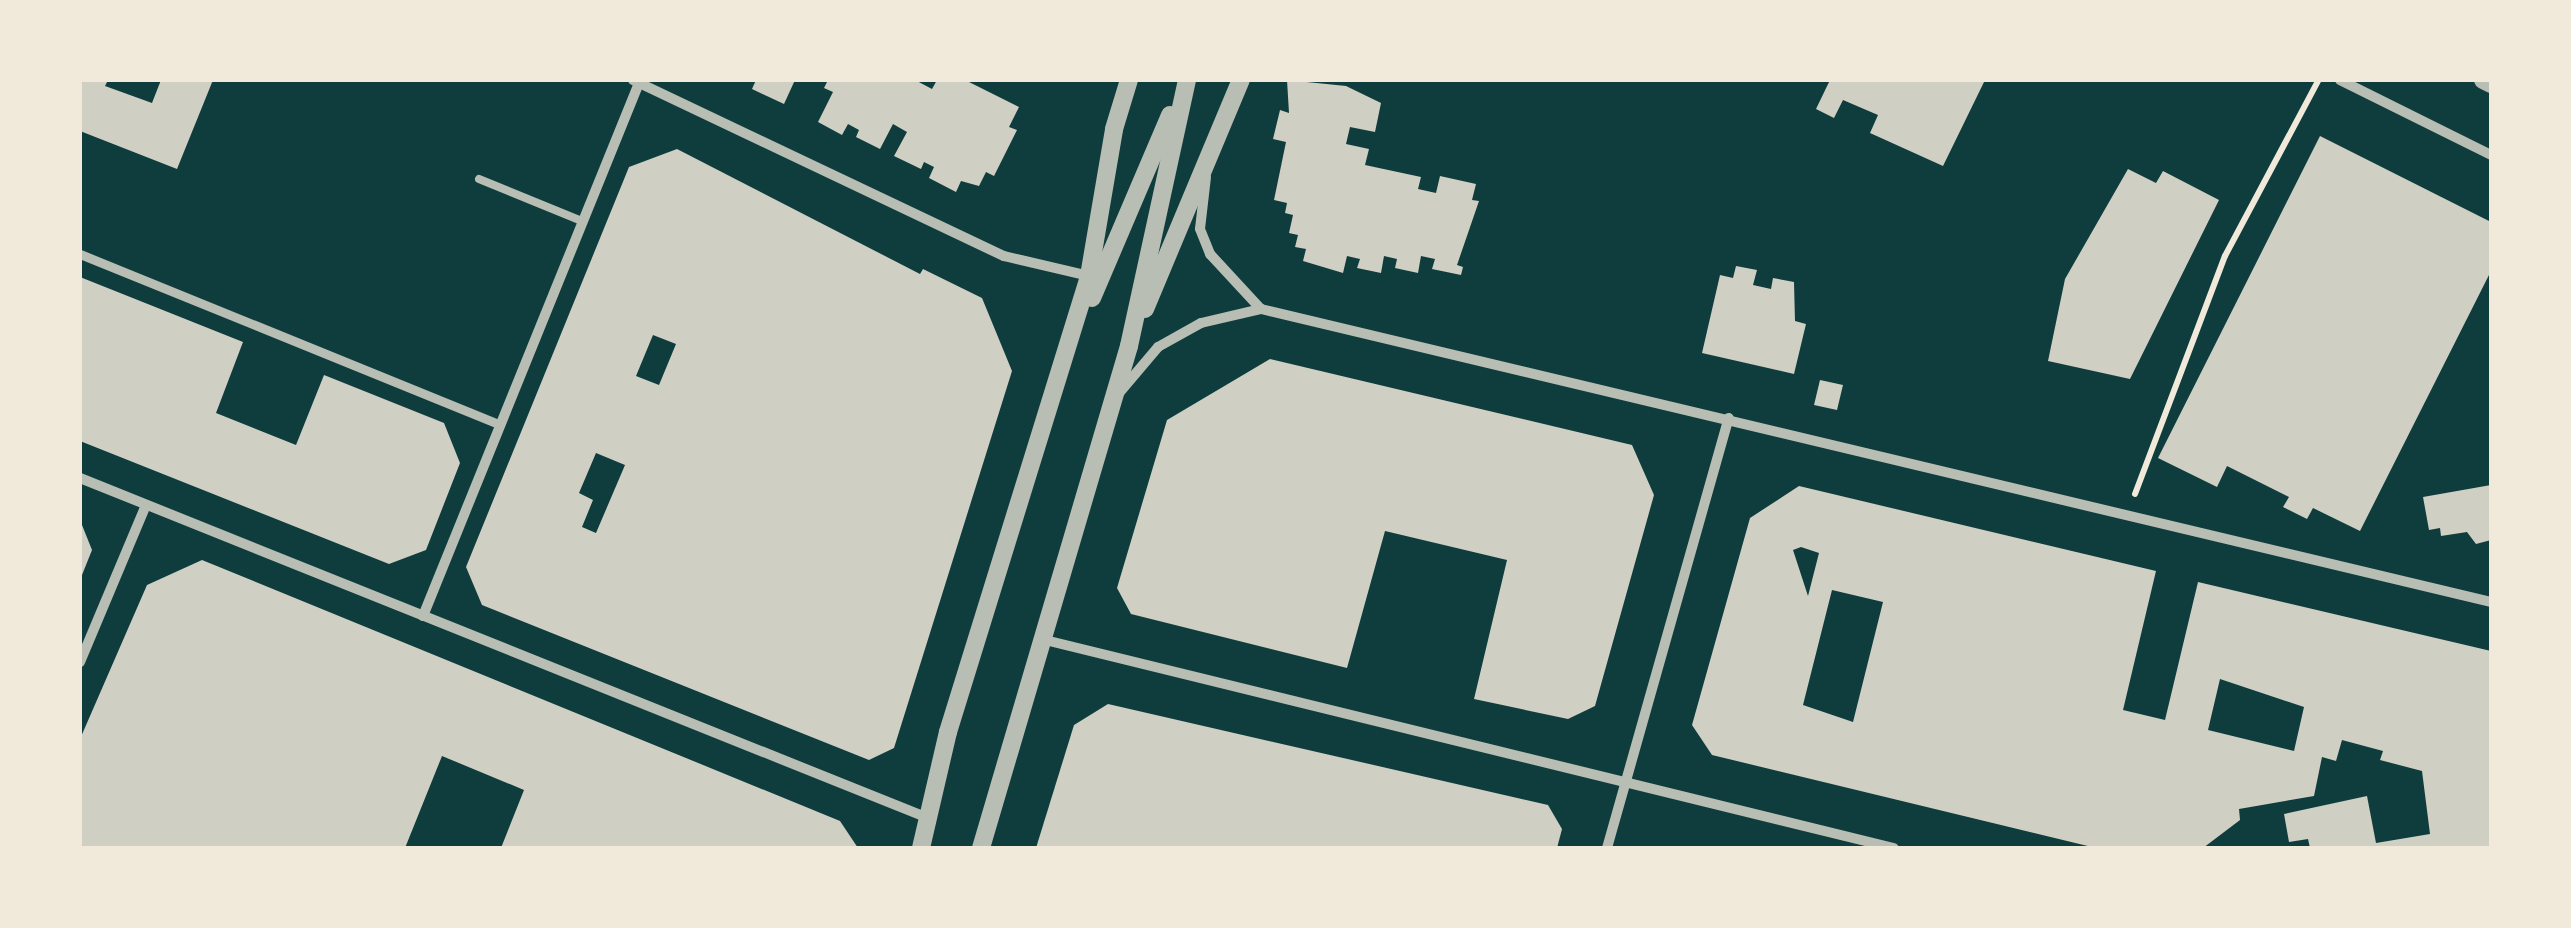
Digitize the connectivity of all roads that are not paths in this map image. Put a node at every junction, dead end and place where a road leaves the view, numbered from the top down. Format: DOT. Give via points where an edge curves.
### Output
graph roads {
  1 [pos="1129,80"];
  2 [pos="1185,80"];
  3 [pos="1241,80"];
  4 [pos="2340,80"];
  5 [pos="2483,80"];
  6 [pos="636,82"];
  7 [pos="2491,84"];
  8 [pos="2491,155"];
  9 [pos="1206,174"];
  10 [pos="479,179"];
  11 [pos="582,221"];
  12 [pos="80,254"];
  13 [pos="1089,276"];
  14 [pos="1260,309"];
  15 [pos="1129,346"];
  16 [pos="1067,353"];
  17 [pos="1110,405"];
  18 [pos="1729,418"];
  19 [pos="496,423"];
  20 [pos="80,478"];
  21 [pos="146,505"];
  22 [pos="2491,602"];
  23 [pos="423,616"];
  24 [pos="1040,638"];
  25 [pos="80,662"];
  26 [pos="1625,784"];
  27 [pos="932,820"];
  28 [pos="921,848"];
  29 [pos="981,848"];
  30 [pos="1607,848"];
  31 [pos="1894,848"];
  1 -- 13 [label="street"];
  2 -- 15 [label="street"];
  2 -- 16 [label="street"];
  3 -- 9 [label="street"];
  4 -- 8 [label="street"];
  5 -- 7 [label="street"];
  6 -- 11 [label="street"];
  6 -- 13 [label="street" via="1004,256"];
  9 -- 14 [label="street" via="1200,228 1210,254"];
  9 -- 15 [label="street"];
  10 -- 11 [label="lane"];
  11 -- 19 [label="street"];
  12 -- 19 [label="street"];
  13 -- 16 [label="street"];
  14 -- 17 [label="street" via="1202,323 1158,347"];
  14 -- 18 [label="street"];
  15 -- 17 [label="street"];
  16 -- 27 [label="street" via="948,732"];
  17 -- 24 [label="street"];
  18 -- 22 [label="street"];
  18 -- 26 [label="street"];
  19 -- 23 [label="street"];
  20 -- 21 [label="street"];
  21 -- 23 [label="street"];
  21 -- 25 [label="street"];
  23 -- 27 [label="street"];
  24 -- 26 [label="street"];
  24 -- 29 [label="street"];
  26 -- 30 [label="street"];
  26 -- 31 [label="street"];
  27 -- 28 [label="street"];
}
